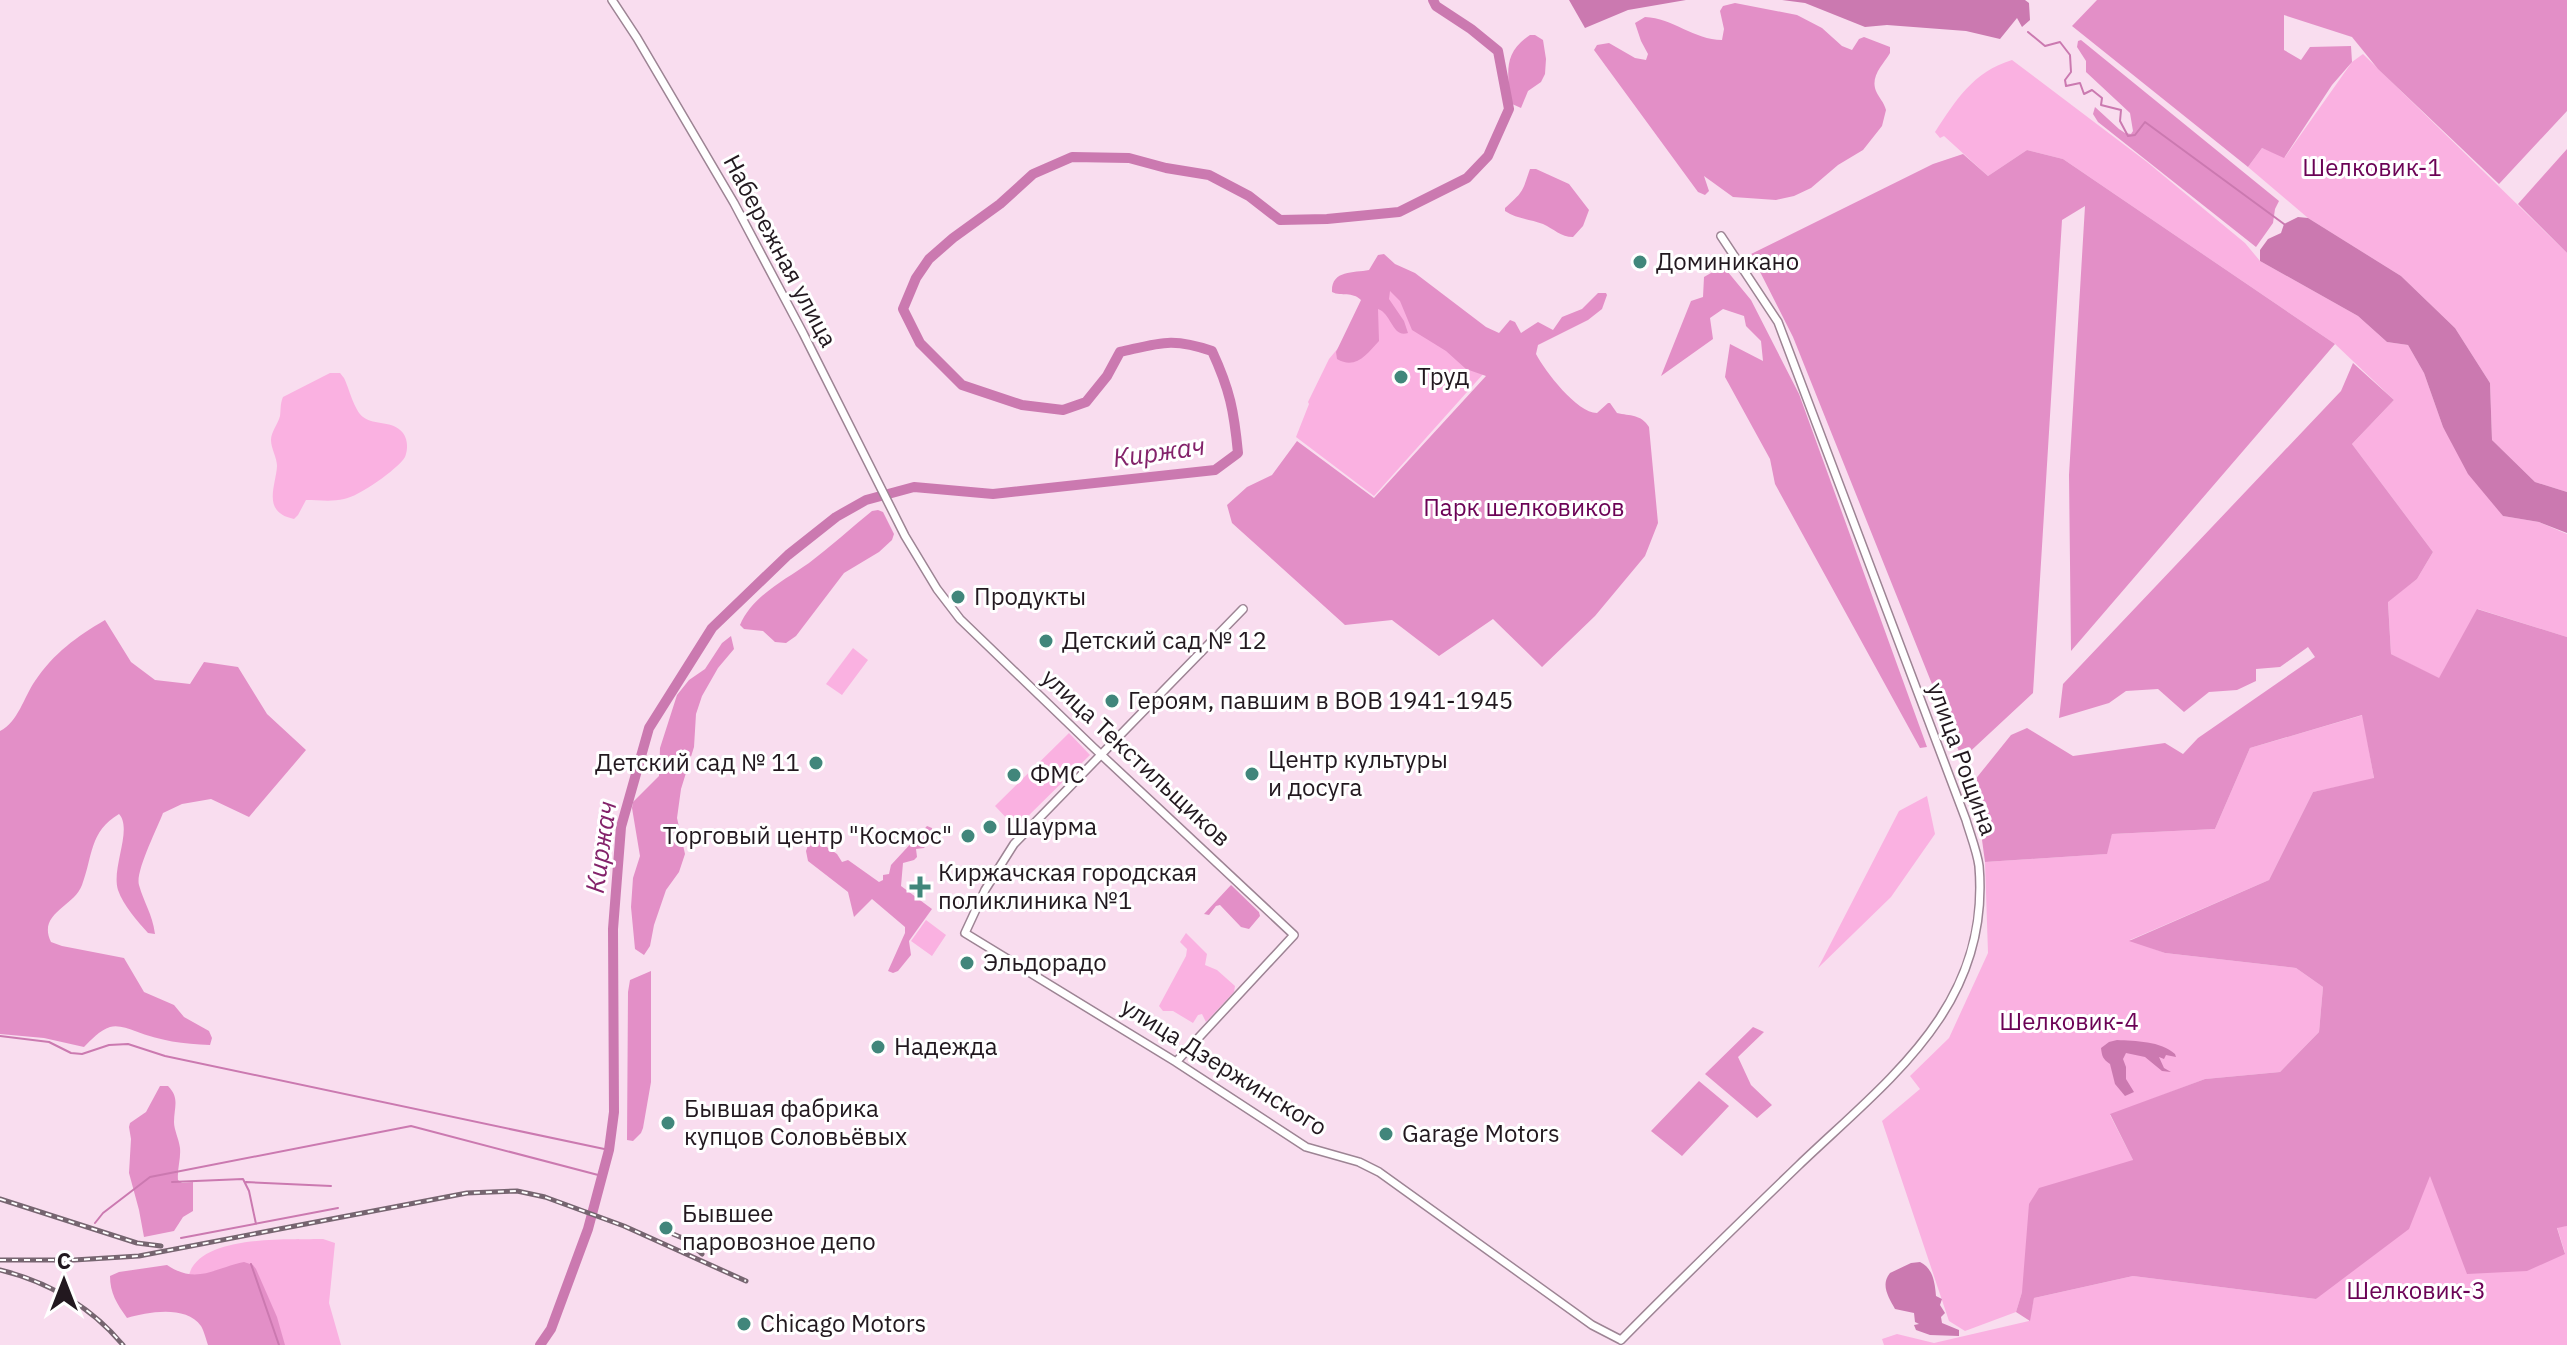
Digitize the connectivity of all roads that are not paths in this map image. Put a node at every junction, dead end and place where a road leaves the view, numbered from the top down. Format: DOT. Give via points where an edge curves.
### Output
graph roads {
  1 [pos="612,0"];
  2 [pos="1721,236"];
  3 [pos="901,528"];
  4 [pos="1243,609"];
  5 [pos="1101,755"];
  6 [pos="1176,1062"];
  7 [pos="1621,1343"];
  1 -- 3 [label="street, Набережная улица" via="734,203"];
  2 -- 7 [label="street, улица Рощина" via="1778,322 1792,357 1966,820 1979,863 1980,896 1971,956 1924,1042"];
  3 -- 5 [label="street, улица Текстильщиков" via="960,619"];
  4 -- 5 [label="street"];
  5 -- 6 [label="street, улица Текстильщиков" via="1294,935"];
  5 -- 6 [label="street, улица Дзержинского" via="1014,844 965,933"];
  6 -- 7 [label="street, улица Дзержинского" via="1306,1147 1379,1172"];
}
